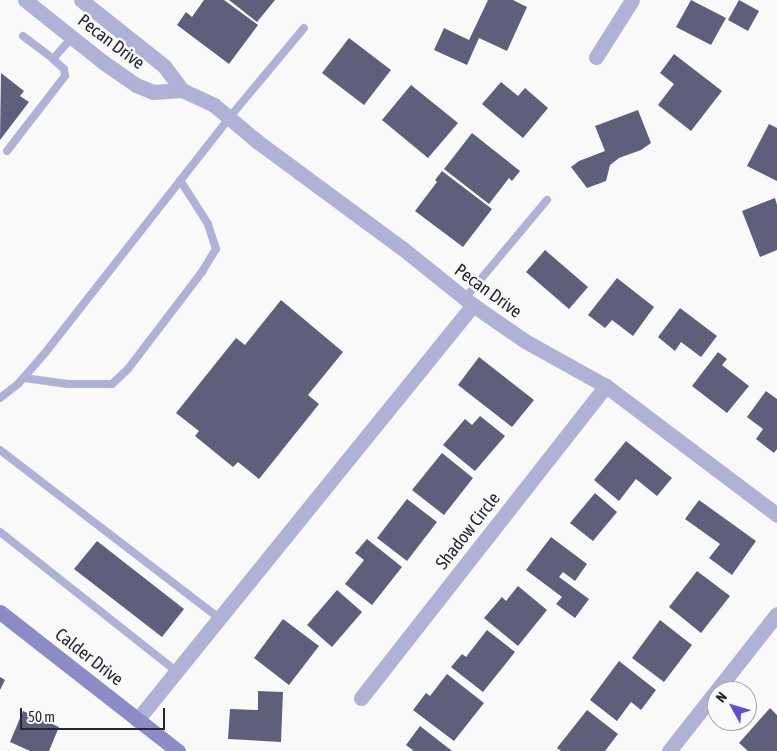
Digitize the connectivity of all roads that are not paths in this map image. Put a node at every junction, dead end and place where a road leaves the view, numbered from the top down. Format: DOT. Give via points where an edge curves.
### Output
graph roads {
  1 [pos="25,0"];
  2 [pos="632,0"];
  3 [pos="86,2"];
  4 [pos="304,28"];
  5 [pos="23,36"];
  6 [pos="72,36"];
  7 [pos="596,57"];
  8 [pos="53,59"];
  9 [pos="182,90"];
  10 [pos="229,118"];
  11 [pos="7,151"];
  12 [pos="180,180"];
  13 [pos="546,200"];
  14 [pos="469,302"];
  15 [pos="24,378"];
  16 [pos="606,386"];
  17 [pos="0,398"];
  18 [pos="0,450"];
  19 [pos="777,515"];
  20 [pos="0,532"];
  21 [pos="0,612"];
  22 [pos="777,614"];
  23 [pos="219,618"];
  24 [pos="176,671"];
  25 [pos="361,698"];
  26 [pos="137,720"];
  27 [pos="178,751"];
  28 [pos="669,751"];
  1 -- 6 [label="street, Pecan Drive"];
  2 -- 7 [label="street"];
  3 -- 9 [label="street, Pecan Drive" via="164,66"];
  4 -- 10 [label="lane"];
  5 -- 8 [label="lane"];
  6 -- 8 [label="lane"];
  6 -- 9 [label="street, Pecan Drive" via="136,85 154,92"];
  8 -- 11 [label="lane" via="64,70 65,76"];
  9 -- 10 [label="street, Pecan Drive" via="214,105"];
  10 -- 12 [label="lane"];
  10 -- 14 [label="street, Pecan Drive"];
  12 -- 15 [label="lane"];
  12 -- 15 [label="lane" via="208,224 216,249 128,369 112,384 106,385"];
  13 -- 14 [label="lane"];
  14 -- 16 [label="street, Pecan Drive" via="526,341"];
  14 -- 23 [label="street"];
  15 -- 17 [label="lane"];
  16 -- 19 [label="street, Pecan Drive"];
  16 -- 25 [label="street, Shadow Circle"];
  18 -- 23 [label="lane"];
  20 -- 24 [label="lane"];
  21 -- 26 [label="street, Calder Drive"];
  22 -- 28 [label="street"];
  23 -- 24 [label="street"];
  24 -- 26 [label="street"];
  26 -- 27 [label="street, Calder Drive"];
}
